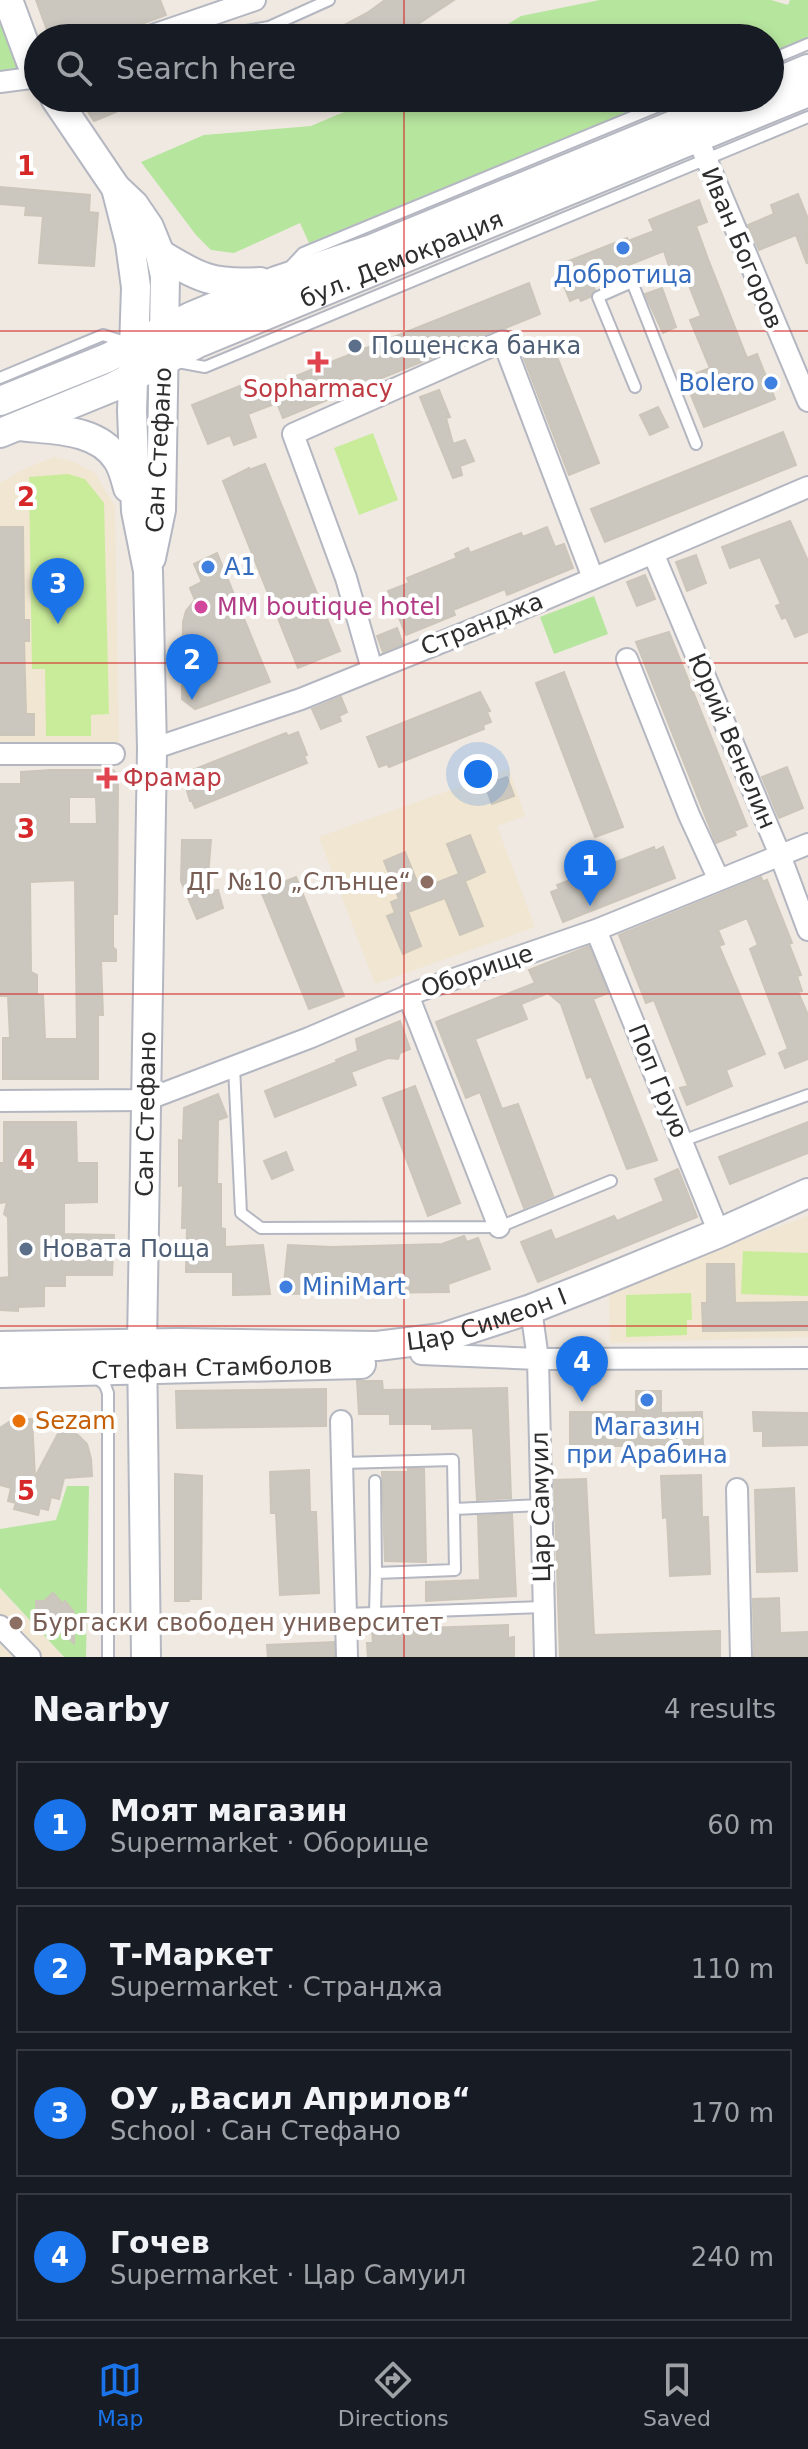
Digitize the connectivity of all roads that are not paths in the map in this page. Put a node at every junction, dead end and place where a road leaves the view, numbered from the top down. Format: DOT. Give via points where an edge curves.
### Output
graph roads {
  1 [pos="8,0"];
  2 [pos="329,0"];
  3 [pos="243,2"];
  4 [pos="182,24"];
  5 [pos="276,24"];
  6 [pos="24,43"];
  7 [pos="808,44"];
  8 [pos="784,54"];
  9 [pos="808,69"];
  10 [pos="24,78"];
  11 [pos="784,79"];
  12 [pos="0,82"];
  13 [pos="808,92"];
  14 [pos="784,105"];
  15 [pos="64,112"];
  16 [pos="644,112"];
  17 [pos="705,112"];
  18 [pos="770,112"];
  19 [pos="808,117"];
  20 [pos="701,148"];
  21 [pos="116,188"];
  22 [pos="160,254"];
  23 [pos="276,281"];
  24 [pos="165,329"];
  25 [pos="135,346"];
  26 [pos="164,359"];
  27 [pos="133,376"];
  28 [pos="0,378"];
  29 [pos="635,387"];
  30 [pos="0,401"];
  31 [pos="808,401"];
  32 [pos="9,430"];
  33 [pos="696,444"];
  34 [pos="808,487"];
  35 [pos="136,511"];
  36 [pos="653,553"];
  37 [pos="148,571"];
  38 [pos="593,578"];
  39 [pos="627,659"];
  40 [pos="372,669"];
  41 [pos="152,749"];
  42 [pos="0,754"];
  43 [pos="114,754"];
  44 [pos="808,844"];
  45 [pos="780,855"];
  46 [pos="719,880"];
  47 [pos="596,930"];
  48 [pos="808,930"];
  49 [pos="408,995"];
  50 [pos="234,1067"];
  51 [pos="808,1095"];
  52 [pos="146,1100"];
  53 [pos="0,1101"];
  54 [pos="682,1141"];
  55 [pos="611,1181"];
  56 [pos="808,1193"];
  57 [pos="499,1227"];
  58 [pos="719,1233"];
  59 [pos="531,1309"];
  60 [pos="0,1346"];
  61 [pos="432,1346"];
  62 [pos="142,1357"];
  63 [pos="808,1358"];
  64 [pos="538,1359"];
  65 [pos="90,1372"];
  66 [pos="0,1373"];
  67 [pos="341,1421"];
  68 [pos="342,1463"];
  69 [pos="375,1481"];
  70 [pos="737,1489"];
  71 [pos="542,1505"];
  72 [pos="454,1509"];
  73 [pos="376,1573"];
  74 [pos="543,1607"];
  75 [pos="375,1613"];
  76 [pos="346,1614"];
  77 [pos="0,1626"];
  78 [pos="30,1657"];
  79 [pos="108,1657"];
  80 [pos="146,1657"];
  81 [pos="347,1657"];
  82 [pos="545,1657"];
  83 [pos="741,1657"];
  1 -- 6 [label="main road"];
  2 -- 5 [label="lane"];
  3 -- 4 [label="street"];
  7 -- 8 [label="lane"];
  9 -- 11 [label="main road"];
  10 -- 12 [label="street"];
  13 -- 14 [label="main road, бул. Демокрация"];
  15 -- 21 [label="main road"];
  16 -- 23 [label="lane, бул. Демокрация" via="303,253"];
  17 -- 23 [label="main road, бул. Демокрация" via="372,249"];
  18 -- 20 [label="main road, бул. Демокрация"];
  19 -- 20 [label="lane"];
  20 -- 26 [label="main road, бул. Демокрация"];
  20 -- 31 [label="street, Иван Богоров"];
  21 -- 22 [label="main road" via="141,216"];
  21 -- 25 [label="main road, Сан Стефано" via="135,271"];
  22 -- 23 [label="main road" via="212,281"];
  22 -- 24 [label="main road, Сан Стефано"];
  23 -- 24 [label="main road, бул. Демокрация"];
  24 -- 25 [label="main road, бул. Демокрация"];
  24 -- 26 [label="main road, Сан Стефано"];
  25 -- 27 [label="main road, Сан Стефано"];
  25 -- 28 [label="lane" via="103,335"];
  25 -- 30 [label="main road, бул. Демокрация"];
  26 -- 27 [label="main road, бул. Демокрация"];
  26 -- 37 [label="main road, Сан Стефано" via="161,510"];
  27 -- 32 [label="main road, бул. Демокрация"];
  27 -- 35 [label="main road, Сан Стефано"];
  29 -- 33 [label="lane" via="598,297 632,282"];
  32 -- 35 [label="main road" via="84,435 109,448 119,461"];
  34 -- 36 [label="street, Странджа"];
  35 -- 37 [label="main road, Сан Стефано"];
  36 -- 38 [label="street, Странджа"];
  36 -- 45 [label="street, Юрий Венелин"];
  37 -- 41 [label="main road, Сан Стефано"];
  38 -- 40 [label="street, Странджа"];
  38 -- 40 [label="street" via="503,341 293,434 346,578"];
  39 -- 46 [label="street"];
  40 -- 41 [label="street, Странджа"];
  41 -- 52 [label="main road, Сан Стефано"];
  42 -- 43 [label="street"];
  44 -- 45 [label="street, Оборище"];
  45 -- 46 [label="street, Оборище"];
  45 -- 48 [label="street, Юрий Венелин"];
  46 -- 47 [label="street, Оборище"];
  47 -- 49 [label="street, Оборище"];
  47 -- 54 [label="street, Поп Грую"];
  49 -- 50 [label="street, Оборище"];
  49 -- 57 [label="street"];
  50 -- 52 [label="street, Оборище"];
  50 -- 57 [label="lane" via="241,1213 261,1228"];
  51 -- 54 [label="lane"];
  52 -- 53 [label="street"];
  52 -- 62 [label="main road, Сан Стефано"];
  54 -- 58 [label="street, Поп Грую"];
  55 -- 57 [label="lane"];
  56 -- 58 [label="main road, Цар Симеон I"];
  58 -- 59 [label="main road, Цар Симеон I"];
  59 -- 61 [label="main road, Цар Симеон I"];
  59 -- 64 [label="street, Цар Самуил"];
  60 -- 62 [label="main road"];
  61 -- 62 [label="main road, Стефан Стамболов" via="386,1364"];
  61 -- 64 [label="street, Стефан Стамболов"];
  62 -- 65 [label="main road, Стефан Стамболов"];
  62 -- 80 [label="main road, Сан Стефано"];
  63 -- 64 [label="street, Стефан Стамболов"];
  64 -- 71 [label="street, Цар Самуил"];
  65 -- 66 [label="main road, Стефан Стамболов"];
  65 -- 79 [label="lane" via="108,1393"];
  67 -- 68 [label="street"];
  68 -- 72 [label="lane" via="453,1460"];
  68 -- 76 [label="street"];
  69 -- 73 [label="lane"];
  70 -- 83 [label="street"];
  71 -- 72 [label="lane"];
  71 -- 74 [label="street, Цар Самуил"];
  72 -- 73 [label="lane" via="455,1570"];
  73 -- 75 [label="lane"];
  74 -- 75 [label="lane"];
  74 -- 82 [label="street, Цар Самуил"];
  75 -- 76 [label="lane"];
  76 -- 81 [label="street"];
  77 -- 78 [label="street"];
}
